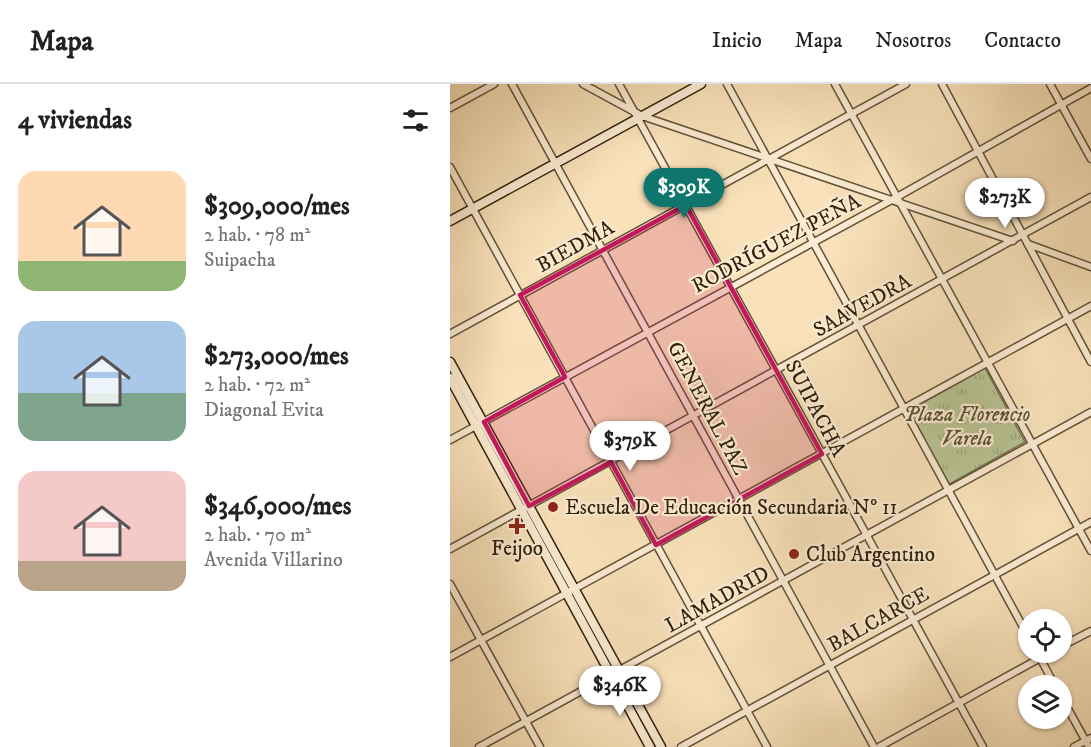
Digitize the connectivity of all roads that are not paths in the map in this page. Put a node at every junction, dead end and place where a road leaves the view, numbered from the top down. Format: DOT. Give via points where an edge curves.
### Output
graph roads {
  1 [pos="494,84"];
  2 [pos="512,84"];
  3 [pos="583,84"];
  4 [pos="619,84"];
  5 [pos="701,84"];
  6 [pos="727,84"];
  7 [pos="835,84"];
  8 [pos="906,84"];
  9 [pos="942,84"];
  10 [pos="1050,84"];
  11 [pos="1091,88"];
  12 [pos="1062,104"];
  13 [pos="450,108"];
  14 [pos="852,114"];
  15 [pos="638,116"];
  16 [pos="978,151"];
  17 [pos="768,159"];
  18 [pos="1091,159"];
  19 [pos="556,163"];
  20 [pos="450,167"];
  21 [pos="1091,197"];
  22 [pos="897,200"];
  23 [pos="686,205"];
  24 [pos="472,208"];
  25 [pos="450,221"];
  26 [pos="1023,237"];
  27 [pos="1013,241"];
  28 [pos="813,242"];
  29 [pos="1028,244"];
  30 [pos="604,250"];
  31 [pos="1091,267"];
  32 [pos="941,280"];
  33 [pos="731,286"];
  34 [pos="520,295"];
  35 [pos="1091,306"];
  36 [pos="1067,319"];
  37 [pos="858,326"];
  38 [pos="648,331"];
  39 [pos="450,334"];
  40 [pos="450,362"];
  41 [pos="987,362"];
  42 [pos="1091,362"];
  43 [pos="778,370"];
  44 [pos="565,377"];
  45 [pos="450,378"];
  46 [pos="902,408"];
  47 [pos="1091,412"];
  48 [pos="694,417"];
  49 [pos="480,424"];
  50 [pos="450,440"];
  51 [pos="1034,444"];
  52 [pos="822,454"];
  53 [pos="611,462"];
  54 [pos="948,491"];
  55 [pos="739,499"];
  56 [pos="525,508"];
  57 [pos="1091,522"];
  58 [pos="1079,529"];
  59 [pos="866,535"];
  60 [pos="656,545"];
  61 [pos="450,549"];
  62 [pos="1091,551"];
  63 [pos="994,574"];
  64 [pos="783,581"];
  65 [pos="450,584"];
  66 [pos="571,591"];
  67 [pos="1018,618"];
  68 [pos="911,620"];
  69 [pos="701,627"];
  70 [pos="1091,631"];
  71 [pos="481,640"];
  72 [pos="1072,641"];
  73 [pos="450,657"];
  74 [pos="1026,663"];
  75 [pos="829,665"];
  76 [pos="616,673"];
  77 [pos="958,704"];
  78 [pos="747,711"];
  79 [pos="1072,715"];
  80 [pos="526,722"];
  81 [pos="1088,742"];
  82 [pos="479,747"];
  83 [pos="540,747"];
  84 [pos="650,747"];
  85 [pos="661,747"];
  86 [pos="681,747"];
  87 [pos="767,747"];
  88 [pos="874,747"];
  89 [pos="879,747"];
  90 [pos="983,747"];
  91 [pos="1074,747"];
  1 -- 13 [label="street"];
  2 -- 19 [label="street, GENERAL PAZ"];
  3 -- 15 [label="street"];
  4 -- 15 [label="street, SUIPACHA"];
  5 -- 15 [label="main road"];
  6 -- 17 [label="street"];
  7 -- 14 [label="street"];
  8 -- 14 [label="street, BIEDMA"];
  9 -- 16 [label="street"];
  10 -- 12 [label="street"];
  11 -- 12 [label="street, RODRÍGUEZ PEÑA"];
  12 -- 16 [label="street, RODRÍGUEZ PEÑA"];
  12 -- 18 [label="street"];
  14 -- 17 [label="street, BIEDMA"];
  14 -- 22 [label="street"];
  15 -- 17 [label="street"];
  15 -- 19 [label="main road"];
  15 -- 23 [label="street, SUIPACHA"];
  16 -- 22 [label="street, RODRÍGUEZ PEÑA"];
  16 -- 26 [label="street"];
  17 -- 22 [label="street"];
  17 -- 23 [label="street, BIEDMA"];
  17 -- 28 [label="street"];
  19 -- 24 [label="main road"];
  19 -- 30 [label="street, GENERAL PAZ"];
  20 -- 24 [label="street"];
  21 -- 26 [label="street, SAAVEDRA"];
  22 -- 27 [label="street"];
  22 -- 28 [label="street, RODRÍGUEZ PEÑA"];
  22 -- 32 [label="street"];
  23 -- 30 [label="street, BIEDMA"];
  23 -- 33 [label="street, SUIPACHA"];
  24 -- 25 [label="main road"];
  24 -- 34 [label="street"];
  26 -- 27 [label="street, SAAVEDRA"];
  26 -- 29 [label="street"];
  27 -- 32 [label="street, SAAVEDRA"];
  28 -- 33 [label="street, RODRÍGUEZ PEÑA"];
  28 -- 37 [label="street"];
  29 -- 31 [label="street"];
  29 -- 36 [label="street"];
  30 -- 34 [label="street, BIEDMA"];
  30 -- 38 [label="street, GENERAL PAZ"];
  32 -- 37 [label="street, SAAVEDRA"];
  32 -- 41 [label="street"];
  33 -- 38 [label="street, RODRÍGUEZ PEÑA"];
  33 -- 43 [label="street, SUIPACHA"];
  34 -- 39 [label="street, BIEDMA"];
  34 -- 44 [label="street"];
  35 -- 36 [label="street"];
  36 -- 41 [label="street"];
  36 -- 42 [label="street"];
  37 -- 43 [label="street, SAAVEDRA"];
  37 -- 46 [label="street"];
  38 -- 44 [label="street, RODRÍGUEZ PEÑA"];
  38 -- 48 [label="street, GENERAL PAZ"];
  40 -- 49 [label="main road"];
  41 -- 46 [label="street"];
  41 -- 51 [label="street"];
  43 -- 48 [label="street, SAAVEDRA"];
  43 -- 52 [label="street, SUIPACHA"];
  44 -- 49 [label="street, RODRÍGUEZ PEÑA"];
  44 -- 53 [label="street"];
  45 -- 49 [label="main road"];
  46 -- 52 [label="street"];
  46 -- 54 [label="street"];
  47 -- 51 [label="street, LAMADRID"];
  48 -- 53 [label="street, SAAVEDRA"];
  48 -- 55 [label="street, GENERAL PAZ"];
  49 -- 50 [label="street, RODRÍGUEZ PEÑA"];
  49 -- 56 [label="main road"];
  51 -- 54 [label="street, LAMADRID"];
  51 -- 58 [label="street"];
  52 -- 55 [label="street"];
  52 -- 59 [label="street, SUIPACHA"];
  53 -- 56 [label="street, SAAVEDRA"];
  53 -- 60 [label="street"];
  54 -- 59 [label="street, LAMADRID"];
  54 -- 63 [label="street"];
  55 -- 60 [label="street"];
  55 -- 64 [label="street, GENERAL PAZ"];
  56 -- 61 [label="street, SAAVEDRA"];
  56 -- 66 [label="main road"];
  57 -- 58 [label="street, BALCARCE"];
  58 -- 62 [label="street"];
  58 -- 63 [label="street, BALCARCE"];
  59 -- 64 [label="street, LAMADRID"];
  59 -- 68 [label="street, SUIPACHA"];
  60 -- 66 [label="street"];
  60 -- 69 [label="street"];
  63 -- 67 [label="street"];
  63 -- 68 [label="street, BALCARCE"];
  64 -- 69 [label="street, LAMADRID"];
  64 -- 75 [label="street, GENERAL PAZ"];
  65 -- 71 [label="street"];
  66 -- 71 [label="street"];
  66 -- 76 [label="main road"];
  68 -- 75 [label="street, BALCARCE"];
  68 -- 77 [label="street, SUIPACHA"];
  69 -- 76 [label="street, LAMADRID"];
  69 -- 78 [label="street"];
  70 -- 72 [label="street"];
  71 -- 73 [label="street"];
  71 -- 80 [label="street"];
  74 -- 77 [label="street"];
  75 -- 78 [label="street, BALCARCE"];
  75 -- 88 [label="street, GENERAL PAZ"];
  76 -- 80 [label="street, LAMADRID"];
  76 -- 84 [label="main road"];
  76 -- 85 [label="main road"];
  77 -- 89 [label="street"];
  77 -- 90 [label="street, SUIPACHA"];
  78 -- 86 [label="street, BALCARCE"];
  78 -- 87 [label="street"];
  79 -- 81 [label="street"];
  80 -- 82 [label="street, LAMADRID"];
  80 -- 83 [label="street"];
  81 -- 91 [label="street"];
}
